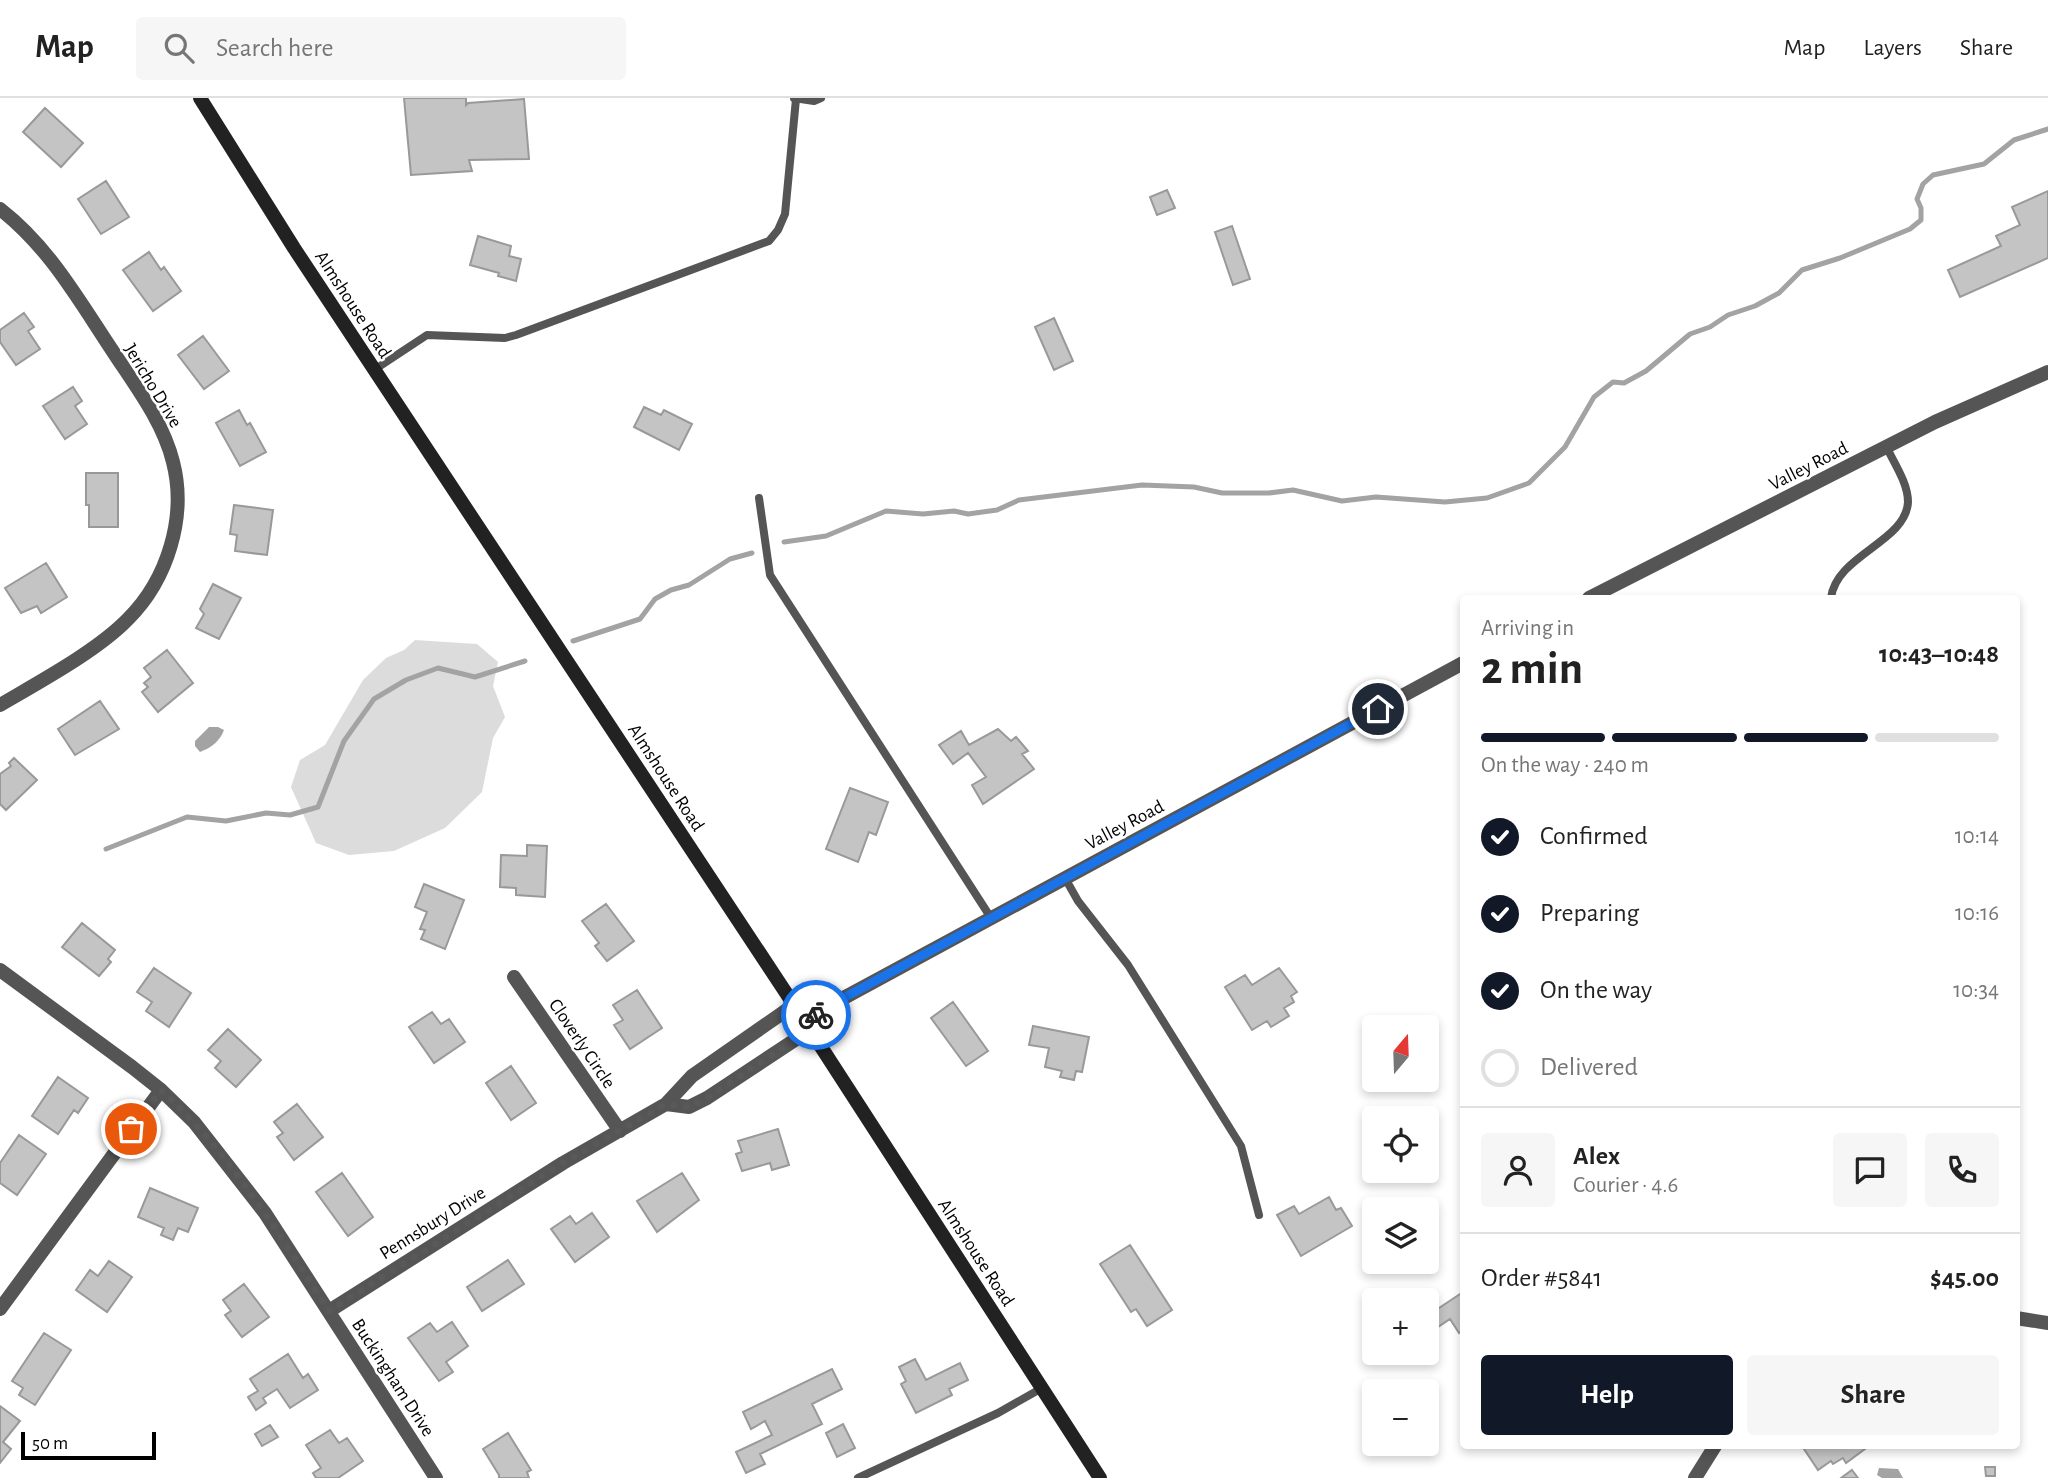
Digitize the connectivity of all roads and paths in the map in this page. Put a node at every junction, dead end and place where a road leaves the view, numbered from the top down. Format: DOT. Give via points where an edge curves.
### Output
graph roads {
  1 [pos="200,98"];
  2 [pos="795,98"];
  3 [pos="821,98"];
  4 [pos="0,209"];
  5 [pos="374,370"];
  6 [pos="2048,372"];
  7 [pos="1886,446"];
  8 [pos="759,498"];
  9 [pos="1595,595"];
  10 [pos="1831,595"];
  11 [pos="1460,665"];
  12 [pos="0,705"];
  13 [pos="1065,878"];
  14 [pos="991,918"];
  15 [pos="0,970"];
  16 [pos="514,977"];
  17 [pos="794,1005"];
  18 [pos="808,1026"];
  19 [pos="161,1090"];
  20 [pos="666,1104"];
  21 [pos="620,1132"];
  22 [pos="1259,1215"];
  23 [pos="0,1309"];
  24 [pos="329,1311"];
  25 [pos="2020,1319"];
  26 [pos="2048,1323"];
  27 [pos="1042,1388"];
  28 [pos="1713,1449"];
  29 [pos="436,1478"];
  30 [pos="858,1478"];
  31 [pos="1100,1478"];
  32 [pos="1695,1478"];
  1 -- 5 [label="main road, Almshouse Road"];
  2 -- 3 [label="lane"];
  2 -- 5 [label="lane" via="785,214 769,241 516,335 427,335"];
  4 -- 12 [label="street, Jericho Drive" via="53,262 160,426 173,461 177,501 167,557 129,618"];
  5 -- 17 [label="main road, Almshouse Road"];
  6 -- 7 [label="street, Valley Road"];
  7 -- 9 [label="street, Valley Road"];
  7 -- 10 [label="lane" via="1904,481 1908,503 1900,524 1847,567"];
  8 -- 14 [label="lane" via="770,575"];
  11 -- 13 [label="street, Valley Road"];
  13 -- 14 [label="street, Valley Road"];
  13 -- 22 [label="lane" via="1128,965 1241,1146"];
  14 -- 18 [label="street, Valley Road" via="838,1001"];
  15 -- 19 [label="street, Buckingham Drive"];
  16 -- 21 [label="street, Cloverly Circle"];
  17 -- 18 [label="main road, Almshouse Road"];
  17 -- 20 [label="street, Pennsbury Drive" via="692,1076"];
  18 -- 20 [label="street, Pennsbury Drive" via="707,1098 689,1107"];
  18 -- 27 [label="main road, Almshouse Road"];
  19 -- 23 [label="street"];
  19 -- 24 [label="street, Buckingham Drive" via="194,1122 265,1213"];
  20 -- 21 [label="street, Pennsbury Drive"];
  21 -- 24 [label="street, Pennsbury Drive"];
  24 -- 29 [label="street, Buckingham Drive"];
  25 -- 26 [label="street"];
  27 -- 30 [label="lane"];
  27 -- 31 [label="main road, Almshouse Road"];
  28 -- 32 [label="street"];
}
